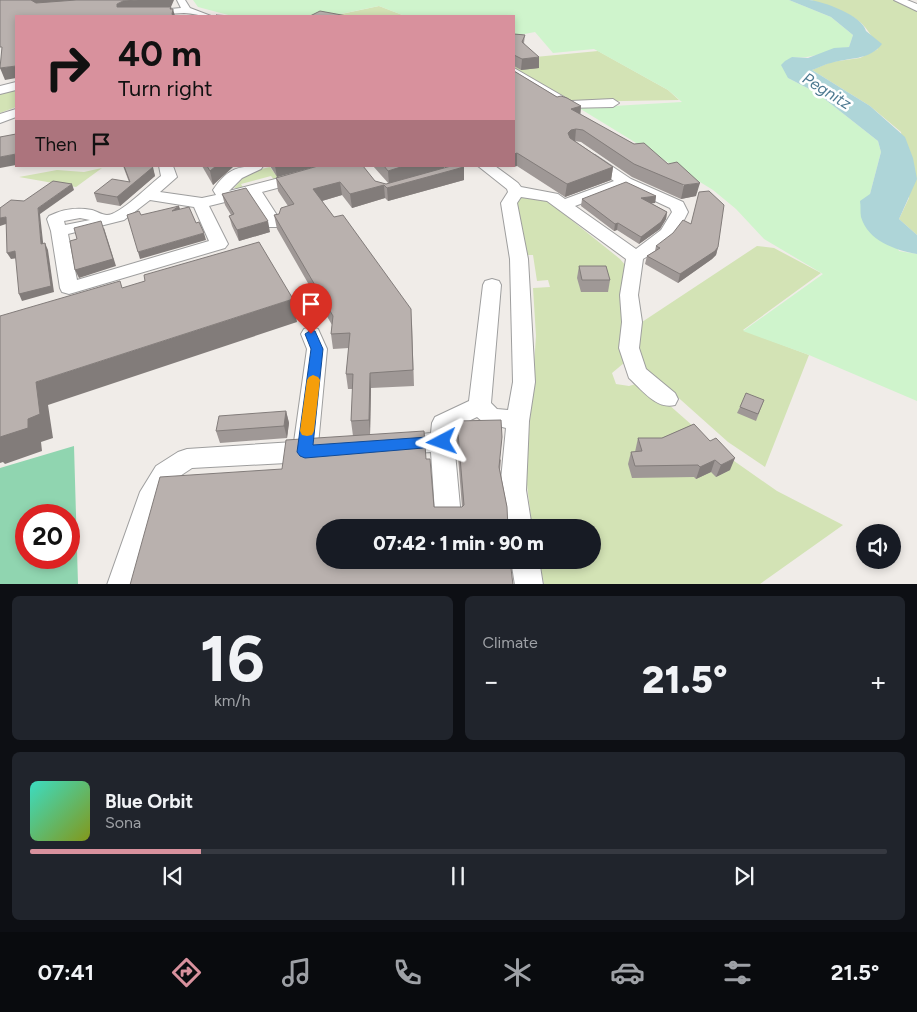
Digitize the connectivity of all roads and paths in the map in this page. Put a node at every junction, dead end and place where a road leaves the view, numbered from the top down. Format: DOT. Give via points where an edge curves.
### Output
graph roads {
  1 [pos="180,0"];
  2 [pos="899,0"];
  3 [pos="917,8"];
  4 [pos="187,10"];
  5 [pos="136,15"];
  6 [pos="203,15"];
  7 [pos="515,73"];
  8 [pos="15,86"];
  9 [pos="0,90"];
  10 [pos="613,103"];
  11 [pos="15,113"];
  12 [pos="0,119"];
  13 [pos="15,125"];
  14 [pos="0,128"];
  15 [pos="575,147"];
  16 [pos="166,167"];
  17 [pos="252,167"];
  18 [pos="336,167"];
  19 [pos="486,167"];
  20 [pos="299,172"];
  21 [pos="626,182"];
  22 [pos="253,190"];
  23 [pos="516,192"];
  24 [pos="147,196"];
  25 [pos="225,197"];
  26 [pos="200,203"];
  27 [pos="564,205"];
  28 [pos="274,223"];
  29 [pos="635,257"];
  30 [pos="492,284"];
  31 [pos="311,334"];
  32 [pos="667,400"];
  33 [pos="480,406"];
  34 [pos="518,421"];
  35 [pos="442,442"];
  36 [pos="378,446"];
  37 [pos="330,450"];
  38 [pos="305,452"];
  39 [pos="448,519"];
  40 [pos="518,519"];
  41 [pos="452,569"];
  42 [pos="526,569"];
  43 [pos="121,584"];
  44 [pos="453,584"];
  45 [pos="529,584"];
  1 -- 4 [label="street"];
  2 -- 3 [label="street"];
  4 -- 5 [label="street"];
  4 -- 6 [label="street"];
  7 -- 10 [label="street" via="569,105"];
  8 -- 9 [label="street"];
  11 -- 12 [label="street"];
  13 -- 14 [label="street"];
  15 -- 21 [label="street"];
  16 -- 24 [label="street" via="169,177"];
  17 -- 25 [label="street" via="233,177 221,190"];
  18 -- 20 [label="street"];
  19 -- 23 [label="street" via="513,186"];
  20 -- 22 [label="street"];
  21 -- 27 [label="street"];
  21 -- 29 [label="street" via="677,205 680,212 661,242"];
  22 -- 25 [label="street"];
  22 -- 28 [label="street"];
  23 -- 27 [label="street" via="552,198"];
  23 -- 34 [label="street" via="509,202 519,259 524,382"];
  24 -- 26 [label="street"];
  24 -- 26 [label="street" via="125,213 106,220 74,212 56,219 69,288 219,244"];
  25 -- 26 [label="street"];
  27 -- 29 [label="street"];
  29 -- 32 [label="street" via="629,295 632,322 629,348 637,372"];
  30 -- 33 [label="street"];
  31 -- 38 [label="street" via="317,349"];
  33 -- 34 [label="street" via="491,416"];
  33 -- 35 [label="street" via="443,423"];
  34 -- 40 [label="street" via="513,490"];
  35 -- 36 [label="street"];
  35 -- 39 [label="street"];
  37 -- 38 [label="street"];
  38 -- 43 [label="street" via="187,459 165,473 149,500"];
  41 -- 44 [label="street"];
  42 -- 45 [label="street"];
}
